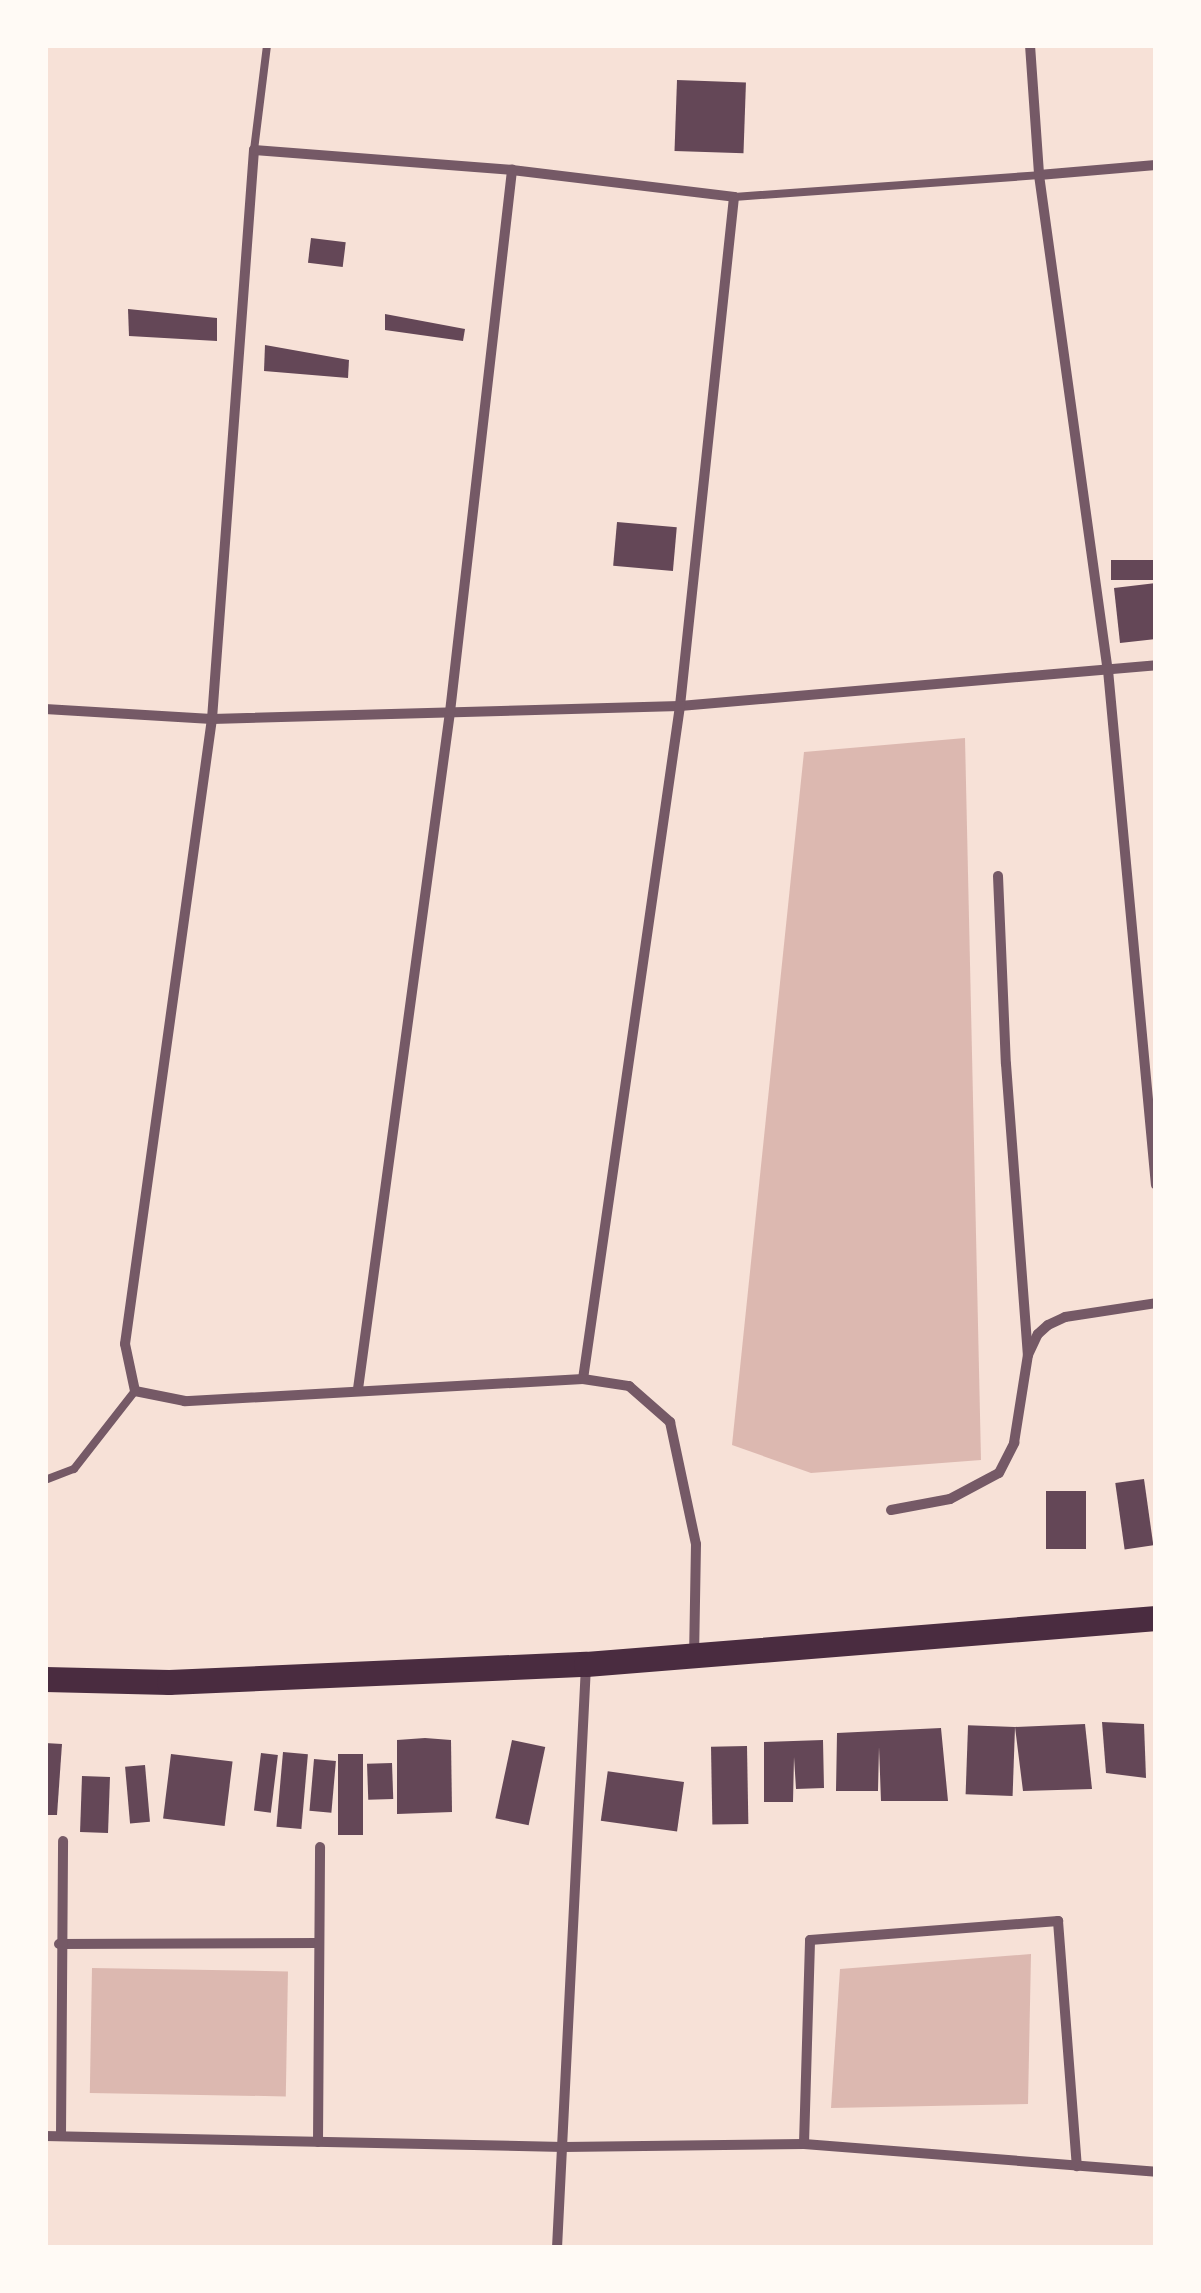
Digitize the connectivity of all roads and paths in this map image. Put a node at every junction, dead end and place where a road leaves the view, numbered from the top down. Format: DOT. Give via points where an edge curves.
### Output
graph roads {
  1 [pos="267,45"];
  2 [pos="1030,45"];
  3 [pos="254,150"];
  4 [pos="1156,165"];
  5 [pos="512,170"];
  6 [pos="1038,175"];
  7 [pos="734,198"];
  8 [pos="1156,665"];
  9 [pos="1108,670"];
  10 [pos="680,706"];
  11 [pos="45,709"];
  12 [pos="450,712"];
  13 [pos="212,720"];
  14 [pos="998,876"];
  15 [pos="1156,1184"];
  16 [pos="1156,1304"];
  17 [pos="1028,1355"];
  18 [pos="583,1379"];
  19 [pos="358,1388"];
  20 [pos="136,1391"];
  21 [pos="45,1480"];
  22 [pos="891,1510"];
  23 [pos="1156,1618"];
  24 [pos="694,1655"];
  25 [pos="586,1664"];
  26 [pos="45,1680"];
  27 [pos="63,1841"];
  28 [pos="320,1847"];
  29 [pos="318,1943"];
  30 [pos="59,1944"];
  31 [pos="45,2136"];
  32 [pos="61,2136"];
  33 [pos="318,2142"];
  34 [pos="804,2144"];
  35 [pos="564,2148"];
  36 [pos="1077,2166"];
  37 [pos="1156,2172"];
  38 [pos="557,2248"];
  1 -- 3 [label="lane"];
  2 -- 6 [label="street"];
  3 -- 5 [label="street"];
  3 -- 13 [label="street"];
  4 -- 6 [label="street"];
  5 -- 7 [label="street"];
  5 -- 12 [label="street"];
  6 -- 7 [label="lane"];
  6 -- 9 [label="street"];
  7 -- 10 [label="street"];
  8 -- 9 [label="street"];
  9 -- 10 [label="street"];
  9 -- 15 [label="street"];
  10 -- 12 [label="street"];
  10 -- 18 [label="street"];
  11 -- 13 [label="street"];
  12 -- 13 [label="street"];
  12 -- 19 [label="street"];
  13 -- 20 [label="street" via="125,1344"];
  14 -- 17 [label="street"];
  16 -- 17 [label="street" via="1065,1317 1038,1334"];
  17 -- 22 [label="street" via="1014,1443 999,1473 950,1499"];
  18 -- 19 [label="street"];
  18 -- 24 [label="street" via="629,1386 670,1422 696,1544"];
  19 -- 20 [label="street" via="186,1400"];
  20 -- 21 [label="lane" via="74,1469"];
  23 -- 24 [label="main road"];
  24 -- 25 [label="main road"];
  25 -- 26 [label="main road" via="169,1682"];
  25 -- 35 [label="street"];
  27 -- 30 [label="street"];
  28 -- 29 [label="street"];
  29 -- 30 [label="street"];
  29 -- 33 [label="street"];
  30 -- 32 [label="street"];
  31 -- 32 [label="street"];
  32 -- 33 [label="street"];
  33 -- 35 [label="street"];
  34 -- 35 [label="street"];
  34 -- 36 [label="street"];
  34 -- 36 [label="street" via="810,1940 1058,1920"];
  35 -- 38 [label="street"];
  36 -- 37 [label="street"];
}
